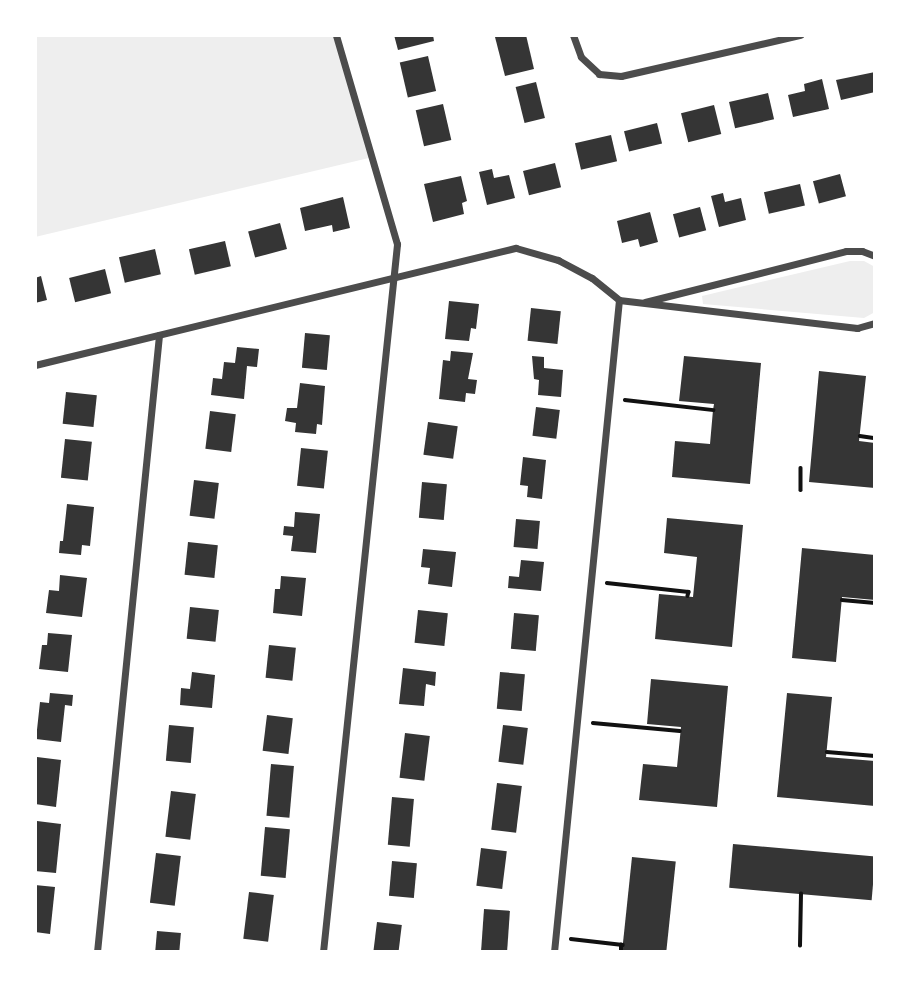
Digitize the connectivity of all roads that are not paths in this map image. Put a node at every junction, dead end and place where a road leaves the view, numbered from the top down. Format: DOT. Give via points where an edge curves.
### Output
graph roads {
  1 [pos="336,35"];
  2 [pos="573,35"];
  3 [pos="800,35"];
  4 [pos="875,256"];
  5 [pos="395,276"];
  6 [pos="620,300"];
  7 [pos="641,303"];
  8 [pos="875,323"];
  9 [pos="159,335"];
  10 [pos="35,365"];
  11 [pos="97,952"];
  12 [pos="323,952"];
  13 [pos="554,952"];
  1 -- 5 [label="street" via="397,244"];
  2 -- 3 [label="street" via="580,57 599,74 621,76"];
  4 -- 7 [label="street" via="846,251"];
  5 -- 6 [label="street" via="516,248 558,260"];
  5 -- 9 [label="street"];
  5 -- 12 [label="street"];
  6 -- 7 [label="street"];
  6 -- 13 [label="street"];
  7 -- 8 [label="street" via="857,328"];
  9 -- 10 [label="street"];
  9 -- 11 [label="street"];
}
